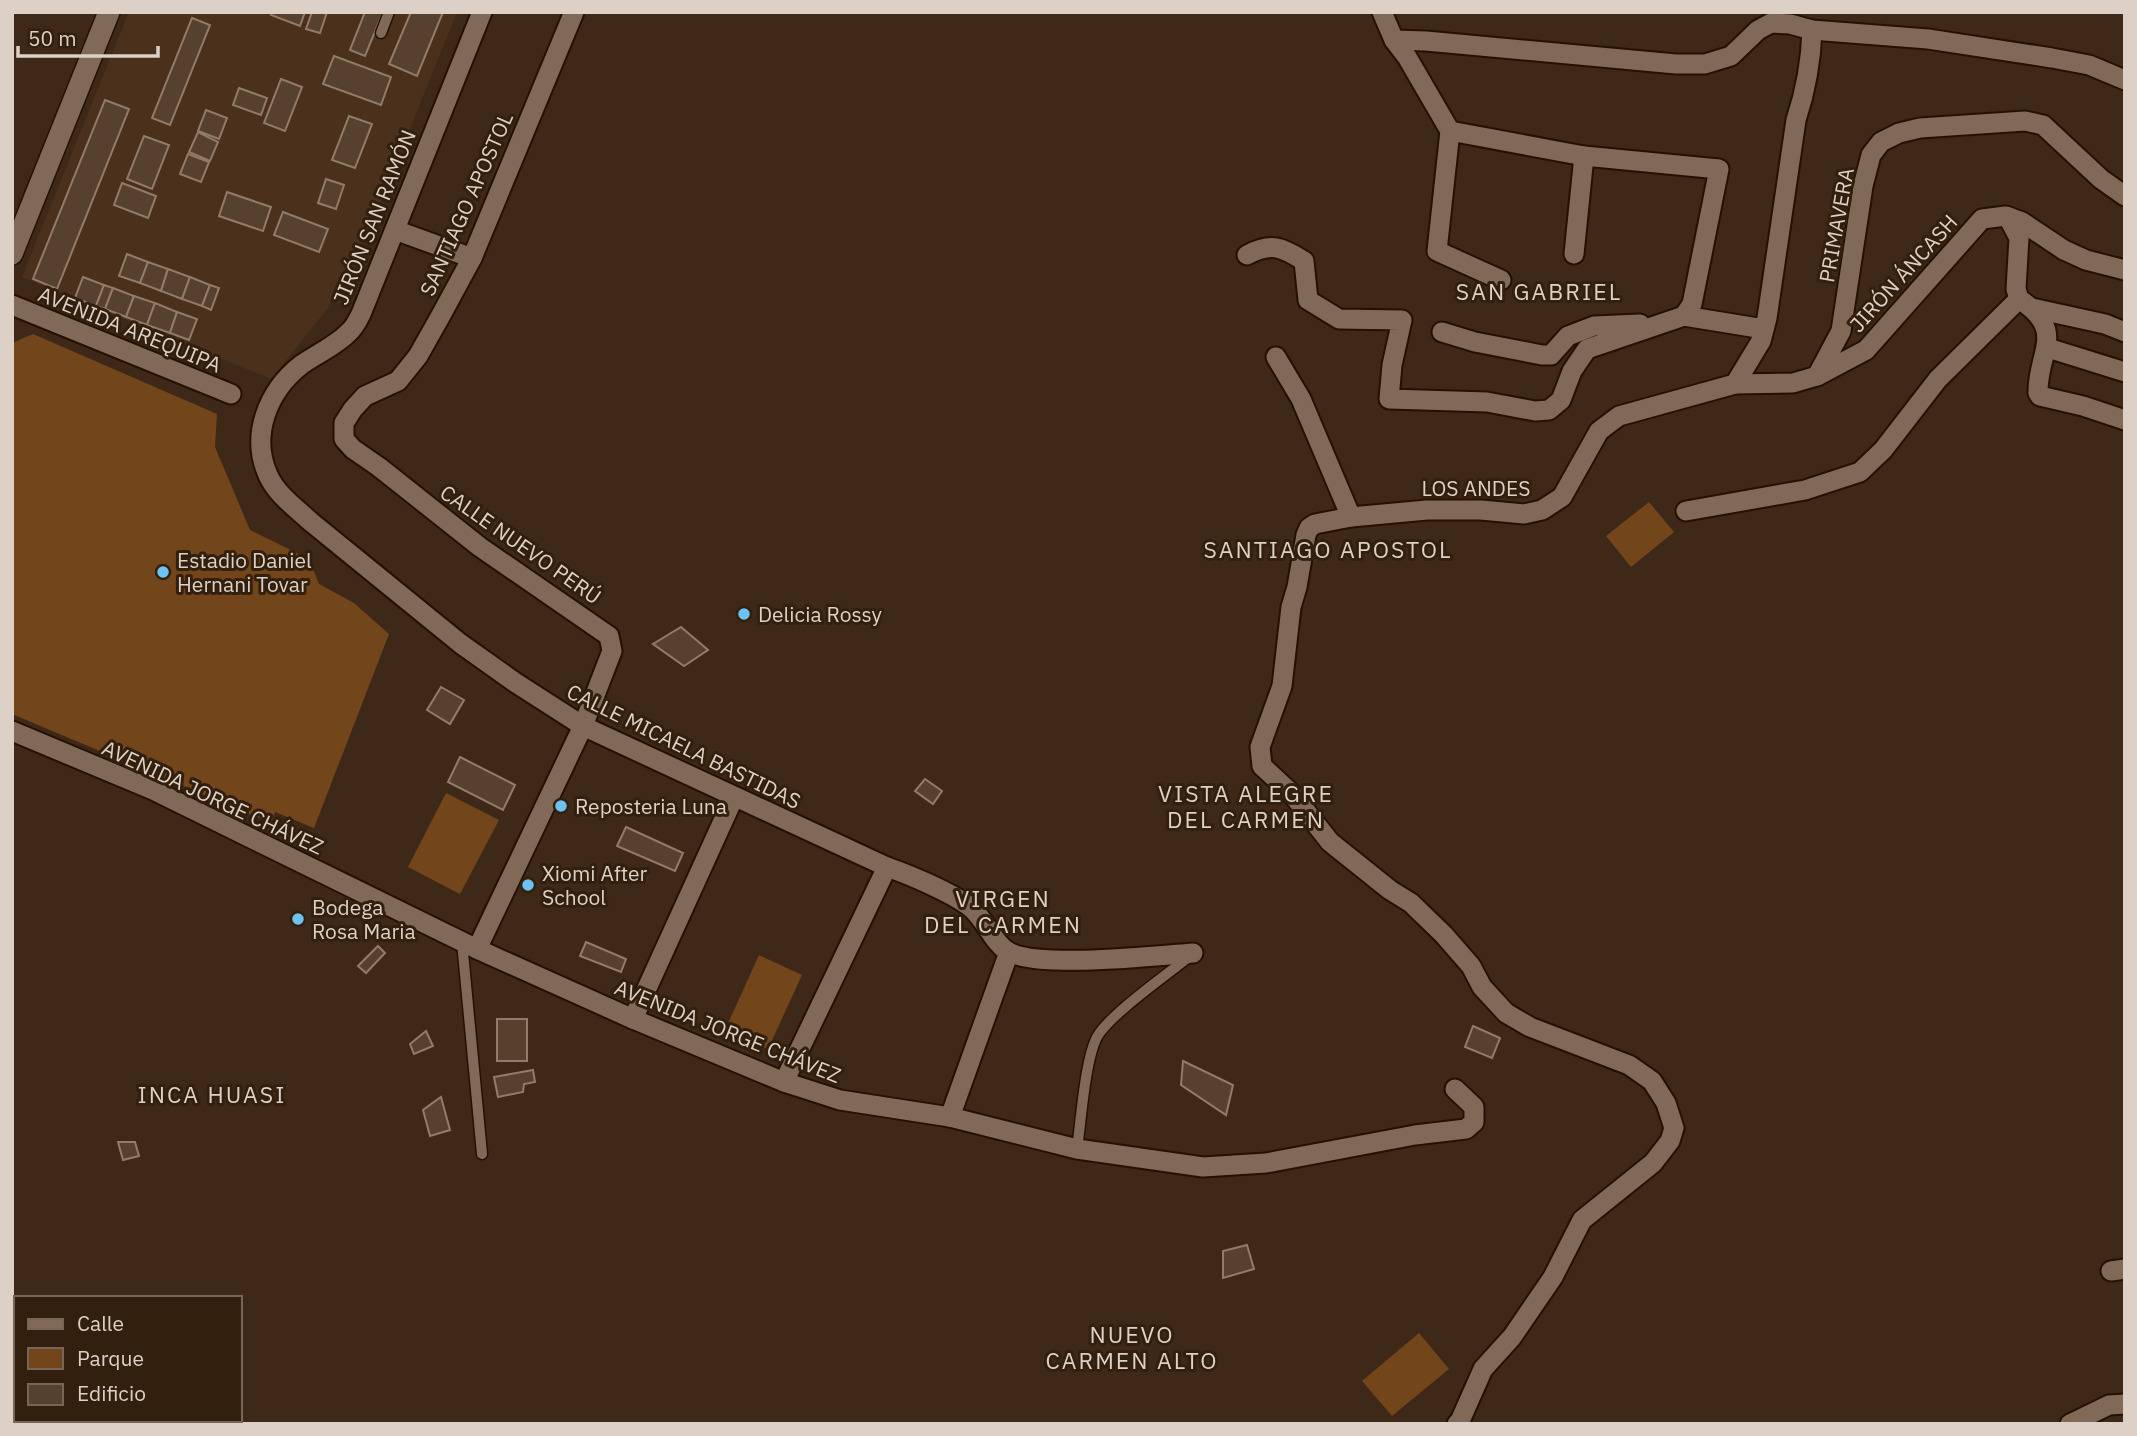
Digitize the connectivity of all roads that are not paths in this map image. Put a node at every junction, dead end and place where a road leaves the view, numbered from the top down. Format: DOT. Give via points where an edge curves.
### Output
graph roads {
  1 [pos="109,12"];
  2 [pos="389,12"];
  3 [pos="482,12"];
  4 [pos="574,12"];
  5 [pos="1382,12"];
  6 [pos="1772,18"];
  7 [pos="1812,30"];
  8 [pos="381,33"];
  9 [pos="1394,40"];
  10 [pos="2125,80"];
  11 [pos="1450,131"];
  12 [pos="1584,156"];
  13 [pos="2125,196"];
  14 [pos="2008,217"];
  15 [pos="395,230"];
  16 [pos="12,254"];
  17 [pos="1574,254"];
  18 [pos="1247,255"];
  19 [pos="472,258"];
  20 [pos="2125,270"];
  21 [pos="1501,280"];
  22 [pos="2022,299"];
  23 [pos="12,305"];
  24 [pos="1684,316"];
  25 [pos="1666,324"];
  26 [pos="1764,329"];
  27 [pos="1442,332"];
  28 [pos="2125,332"];
  29 [pos="2048,348"];
  30 [pos="1276,357"];
  31 [pos="2125,372"];
  32 [pos="1817,376"];
  33 [pos="1735,384"];
  34 [pos="231,394"];
  35 [pos="267,409"];
  36 [pos="2125,420"];
  37 [pos="344,423"];
  38 [pos="1686,511"];
  39 [pos="1351,517"];
  40 [pos="583,726"];
  41 [pos="12,731"];
  42 [pos="734,797"];
  43 [pos="887,867"];
  44 [pos="469,945"];
  45 [pos="1009,952"];
  46 [pos="1193,953"];
  47 [pos="633,1019"];
  48 [pos="784,1082"];
  49 [pos="1455,1089"];
  50 [pos="950,1117"];
  51 [pos="1077,1149"];
  52 [pos="482,1154"];
  53 [pos="2125,1404"];
  54 [pos="1457,1424"];
  55 [pos="2070,1424"];
  1 -- 16 [label="street"];
  2 -- 8 [label="lane"];
  3 -- 15 [label="street, JIRÓN SAN RAMÓN"];
  4 -- 19 [label="street, SANTIAGO APOSTOL"];
  5 -- 9 [label="street"];
  6 -- 7 [label="street"];
  6 -- 9 [label="street" via="1731,56 1705,64"];
  7 -- 10 [label="street" via="1928,39 2052,58 2089,65"];
  7 -- 26 [label="street" via="1807,89 1796,120"];
  9 -- 11 [label="street"];
  11 -- 12 [label="street"];
  11 -- 21 [label="street" via="1437,251"];
  12 -- 17 [label="street"];
  12 -- 24 [label="street" via="1719,169 1692,304"];
  13 -- 32 [label="street, PRIMAVERA" via="2043,125 2025,121 1920,128 1881,142 1871,155 1863,186 1841,331"];
  14 -- 20 [label="street" via="2075,255"];
  14 -- 22 [label="street" via="2019,238"];
  14 -- 32 [label="street, JIRÓN ÁNCASH" via="1982,219 1866,350"];
  15 -- 19 [label="street"];
  15 -- 35 [label="street, JIRÓN SAN RAMÓN" via="350,332 299,367"];
  18 -- 25 [label="street" via="1261,247 1283,248 1304,261 1308,300 1339,318 1402,320 1389,399 1487,402 1549,410 1561,400 1572,370 1587,349"];
  19 -- 37 [label="street, SANTIAGO APOSTOL" via="409,369 398,381 366,396"];
  22 -- 28 [label="street"];
  22 -- 29 [label="street" via="2044,324"];
  22 -- 38 [label="street" via="1938,379 1884,450 1860,472 1805,490"];
  23 -- 34 [label="street, AVENIDA AREQUIPA"];
  24 -- 25 [label="street"];
  24 -- 26 [label="street"];
  25 -- 27 [label="street" via="1594,326 1569,336 1551,355"];
  26 -- 33 [label="street"];
  29 -- 31 [label="street"];
  29 -- 36 [label="street" via="2040,396"];
  30 -- 39 [label="street" via="1301,399"];
  32 -- 33 [label="street, JIRÓN ÁNCASH" via="1793,383"];
  33 -- 39 [label="street, LOS ANDES" via="1619,416 1599,432 1562,497 1542,510 1524,514 1427,510"];
  35 -- 40 [label="street, CALLE MICAELA BASTIDAS" via="260,451 268,477 287,500 461,644"];
  37 -- 40 [label="street, CALLE NUEVO PERÚ" via="344,439 353,449 480,547 609,636 612,651"];
  39 -- 54 [label="street, LOS ANDES" via="1314,524 1306,535 1291,607 1282,686 1260,747 1262,766 1293,795 1330,842 1444,934 1506,1013 1530,1027 1629,1065 1652,1081 1674,1128 1653,1163 1582,1220 1553,1277 1512,1337 1483,1369"];
  40 -- 42 [label="street, CALLE MICAELA BASTIDAS"];
  40 -- 44 [label="street, CALLE NUEVO PERÚ"];
  41 -- 44 [label="street, AVENIDA JORGE CHÁVEZ" via="153,790"];
  42 -- 43 [label="street, CALLE MICAELA BASTIDAS"];
  42 -- 47 [label="street"];
  43 -- 45 [label="street, CALLE MICAELA BASTIDAS" via="970,907"];
  43 -- 48 [label="street"];
  44 -- 47 [label="street, AVENIDA JORGE CHÁVEZ"];
  44 -- 52 [label="lane"];
  45 -- 46 [label="street" via="1071,960"];
  45 -- 50 [label="street"];
  46 -- 51 [label="lane" via="1097,1037 1090,1056"];
  47 -- 48 [label="street, AVENIDA JORGE CHÁVEZ"];
  48 -- 50 [label="street, AVENIDA JORGE CHÁVEZ" via="859,1104"];
  49 -- 51 [label="street, AVENIDA JORGE CHÁVEZ" via="1474,1107 1474,1122 1466,1129 1266,1163 1203,1167"];
  50 -- 51 [label="street, AVENIDA JORGE CHÁVEZ"];
  53 -- 55 [label="street" via="2109,1405"];
}
